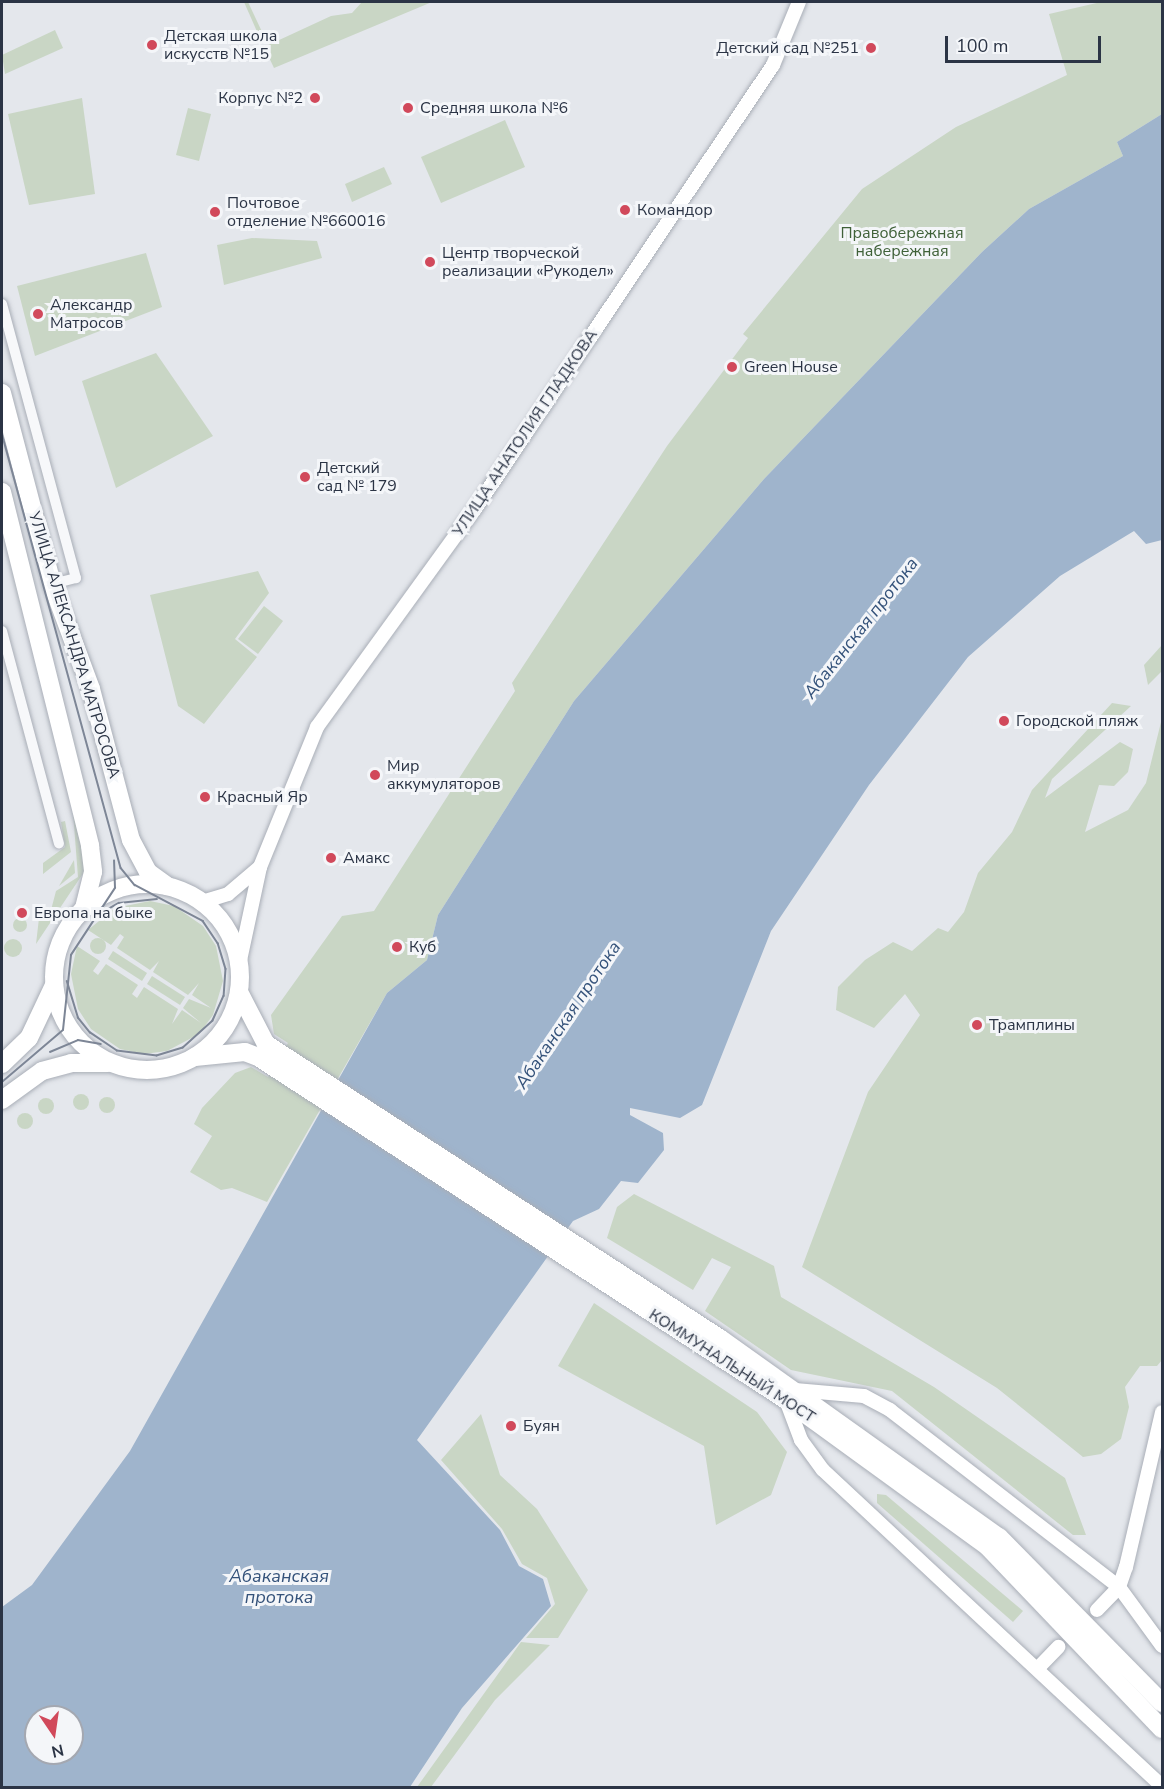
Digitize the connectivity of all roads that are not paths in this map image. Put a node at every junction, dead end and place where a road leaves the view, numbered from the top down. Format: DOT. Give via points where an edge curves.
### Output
graph roads {
  1 [pos="799,2"];
  2 [pos="2,303"];
  3 [pos="2,393"];
  4 [pos="2,492"];
  5 [pos="52,584"];
  6 [pos="2,631"];
  7 [pos="59,844"];
  8 [pos="260,867"];
  9 [pos="167,886"];
  10 [pos="201,902"];
  11 [pos="84,909"];
  12 [pos="239,965"];
  13 [pos="54,985"];
  14 [pos="239,992"];
  15 [pos="262,1050"];
  16 [pos="195,1057"];
  17 [pos="2,1064"];
  18 [pos="113,1064"];
  19 [pos="2,1100"];
  20 [pos="790,1395"];
  21 [pos="1162,1412"];
  22 [pos="1119,1587"];
  23 [pos="1097,1610"];
  24 [pos="1162,1646"];
  25 [pos="1058,1647"];
  26 [pos="1039,1667"];
  27 [pos="1162,1703"];
  28 [pos="1162,1729"];
  29 [pos="1162,1786"];
  1 -- 8 [label="main road, УЛИЦА АНАТОЛИЯ ГЛАДКОВА" via="773,65 475,509 317,727"];
  2 -- 5 [label="street" via="76,578"];
  3 -- 5 [label="highway, УЛИЦА АЛЕКСАНДРА МАТРОСОВА"];
  4 -- 11 [label="highway, УЛИЦА АЛЕКСАНДРА МАТРОСОВА" via="90,846 93,872"];
  5 -- 9 [label="highway, УЛИЦА АЛЕКСАНДРА МАТРОСОВА" via="91,689 131,840 148,872"];
  6 -- 7 [label="street"];
  8 -- 10 [label="main road" via="228,894"];
  8 -- 12 [label="main road, УЛИЦА АНАТОЛИЯ ГЛАДКОВА"];
  9 -- 10 [label="highway"];
  9 -- 11 [label="highway" via="123,887"];
  10 -- 12 [label="highway" via="224,925"];
  11 -- 13 [label="highway" via="61,942"];
  12 -- 14 [label="highway"];
  13 -- 17 [label="highway" via="29,1038"];
  13 -- 18 [label="highway" via="72,1033"];
  14 -- 15 [label="highway"];
  14 -- 16 [label="highway" via="219,1036"];
  15 -- 16 [label="highway"];
  15 -- 20 [label="highway, КОММУНАЛЬНЫЙ МОСТ"];
  16 -- 18 [label="highway" via="156,1070"];
  18 -- 19 [label="highway" via="71,1063 42,1071"];
  20 -- 22 [label="main road" via="864,1396 890,1410"];
  20 -- 26 [label="main road" via="801,1440 823,1470"];
  20 -- 27 [label="highway, КОММУНАЛЬНЫЙ МОСТ" via="999,1537"];
  20 -- 28 [label="highway, КОММУНАЛЬНЫЙ МОСТ" via="988,1547"];
  21 -- 22 [label="main road"];
  22 -- 23 [label="main road"];
  22 -- 24 [label="main road"];
  25 -- 26 [label="main road"];
  26 -- 29 [label="main road"];
}
